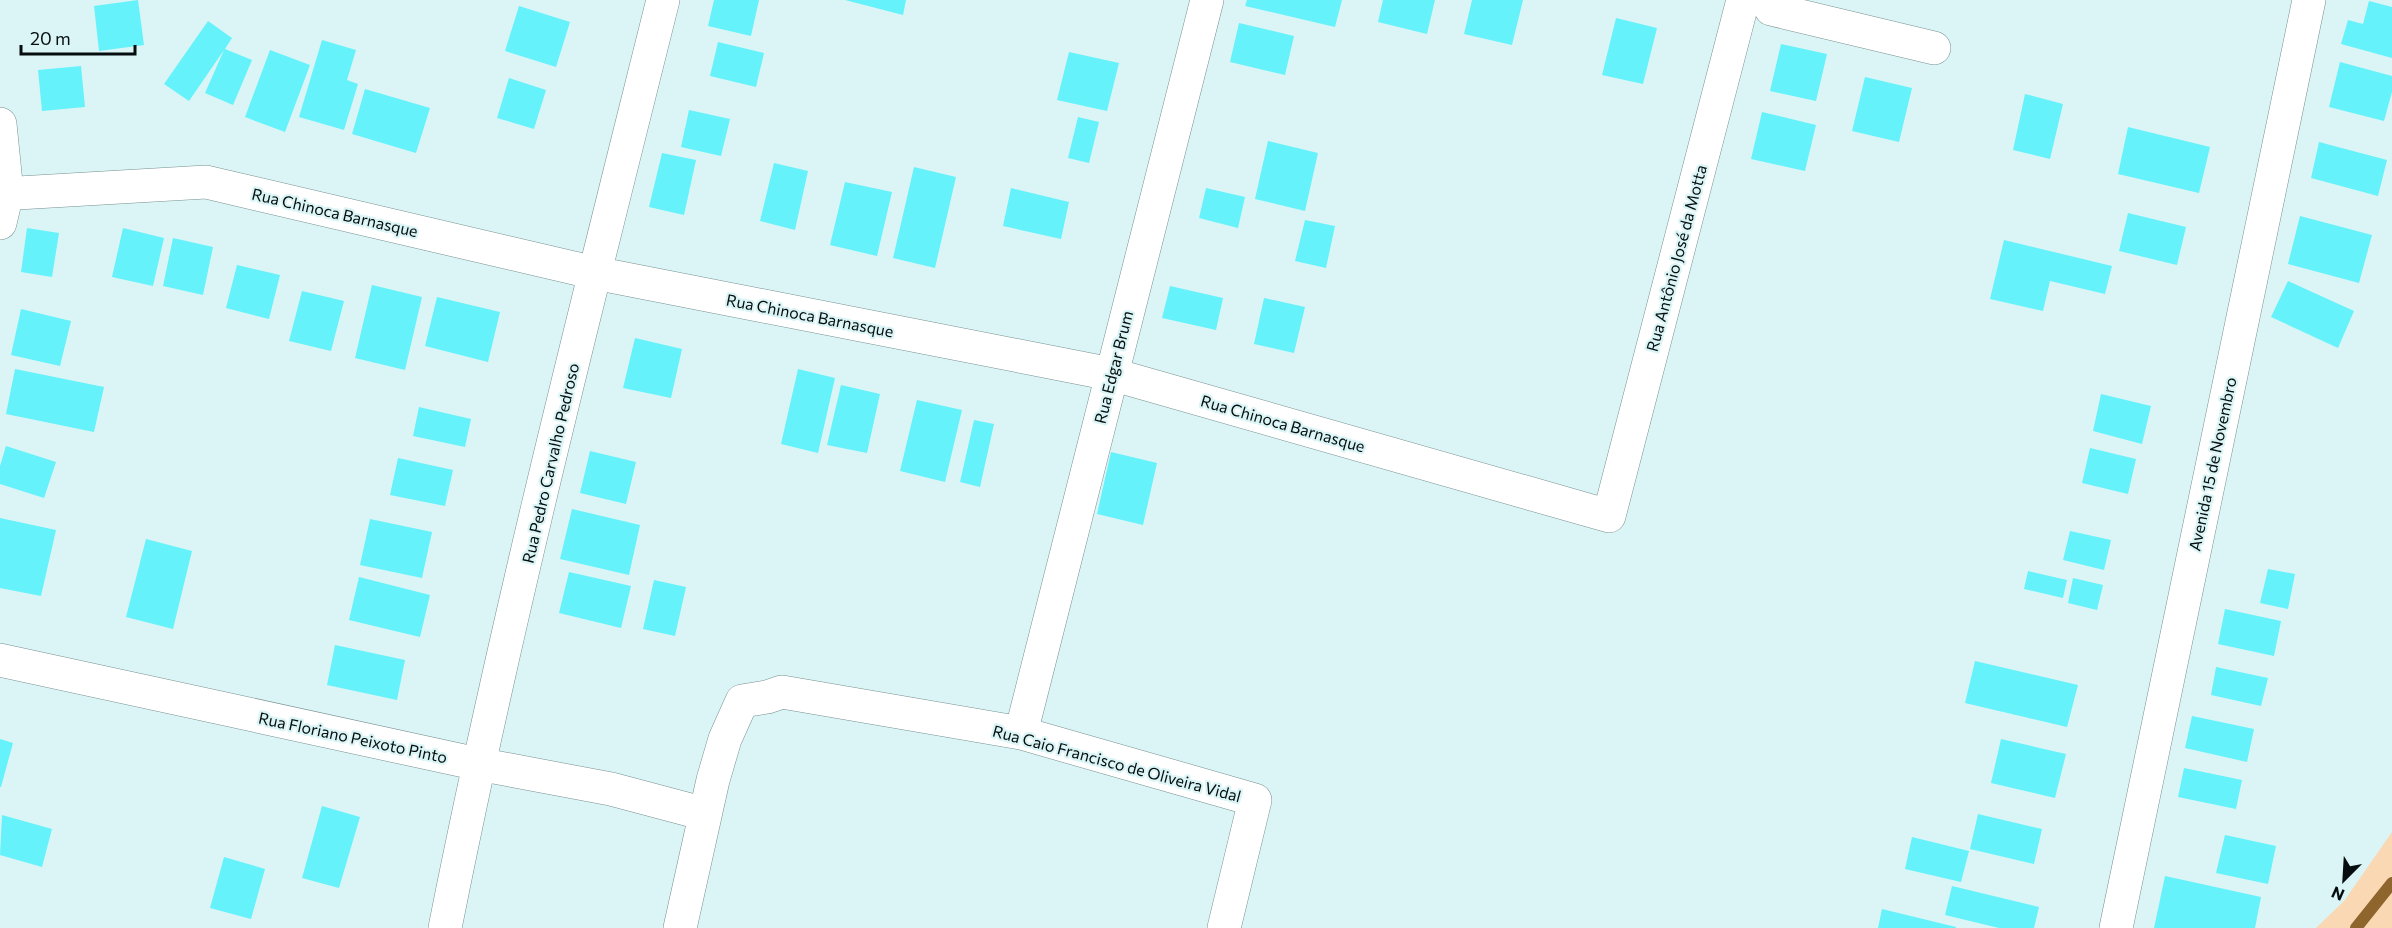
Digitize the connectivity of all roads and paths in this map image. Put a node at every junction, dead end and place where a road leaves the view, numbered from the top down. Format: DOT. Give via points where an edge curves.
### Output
graph roads {
  1 [pos="663,0"];
  2 [pos="1207,0"];
  3 [pos="1743,0"];
  4 [pos="1766,0"];
  5 [pos="2309,0"];
  6 [pos="1934,48"];
  7 [pos="0,124"];
  8 [pos="2,203"];
  9 [pos="595,273"];
  10 [pos="1111,374"];
  11 [pos="1609,516"];
  12 [pos="0,660"];
  13 [pos="1021,733"];
  14 [pos="478,764"];
  15 [pos="705,813"];
  16 [pos="445,928"];
  17 [pos="680,928"];
  18 [pos="1224,928"];
  19 [pos="2116,928"];
  1 -- 9 [label="street, Rua Pedro Carvalho Pedroso"];
  2 -- 10 [label="street, Rua Edgar Brum"];
  3 -- 11 [label="street, Rua Antônio José da Motta"];
  4 -- 6 [label="street" via="1771,9"];
  5 -- 19 [label="street, Avenida 15 de Novembro"];
  7 -- 8 [label="street"];
  8 -- 9 [label="street, Rua Chinoca Barnasque" via="206,182"];
  9 -- 10 [label="street, Rua Chinoca Barnasque"];
  9 -- 14 [label="street, Rua Pedro Carvalho Pedroso"];
  10 -- 11 [label="street, Rua Chinoca Barnasque"];
  10 -- 13 [label="street, Rua Edgar Brum"];
  12 -- 14 [label="street, Rua Floriano Peixoto Pinto"];
  13 -- 15 [label="street, Rua Caio Francisco de Oliveira Vidal" via="782,692 742,701 725,739"];
  13 -- 18 [label="street, Rua Caio Francisco de Oliveira Vidal" via="1254,800"];
  14 -- 15 [label="street, Rua Floriano Peixoto Pinto" via="611,789"];
  14 -- 16 [label="street, Rua Pedro Carvalho Pedroso"];
  15 -- 17 [label="street"];
}
